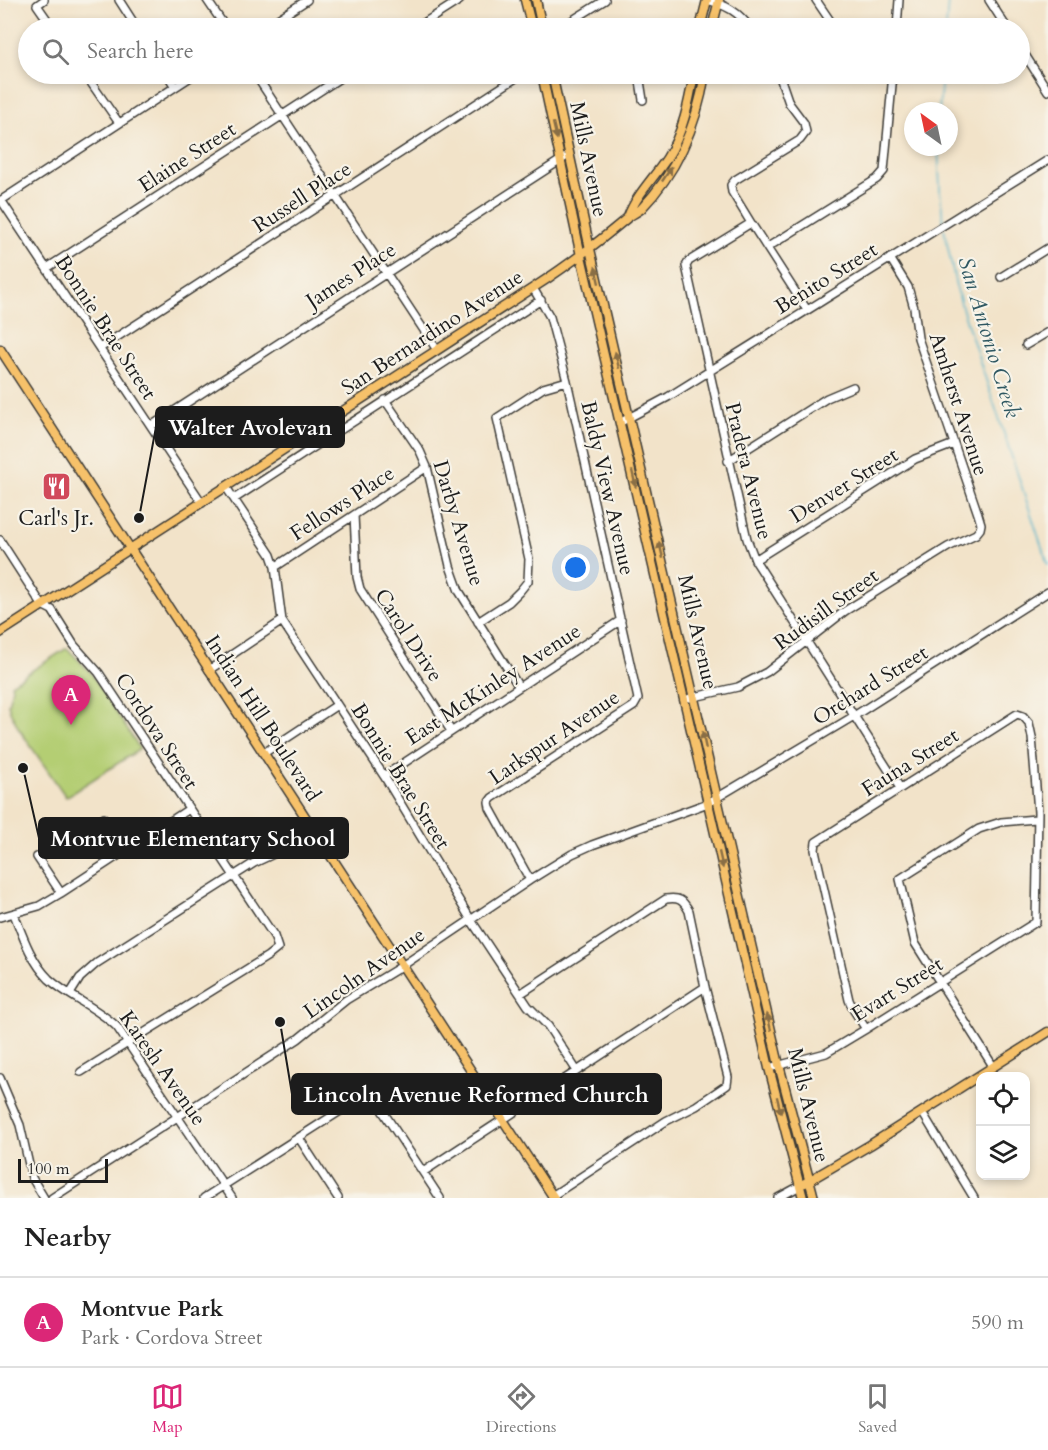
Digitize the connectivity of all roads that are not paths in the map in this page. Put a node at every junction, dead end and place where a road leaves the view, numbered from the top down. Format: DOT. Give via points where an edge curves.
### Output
graph roads {
  1 [pos="44,0"];
  2 [pos="119,0"];
  3 [pos="207,0"];
  4 [pos="308,0"];
  5 [pos="460,0"];
  6 [pos="525,0"];
  7 [pos="536,0"];
  8 [pos="605,0"];
  9 [pos="707,0"];
  10 [pos="816,0"];
  11 [pos="899,0"];
  12 [pos="989,0"];
  13 [pos="719,1"];
  14 [pos="298,3"];
  15 [pos="45,18"];
  16 [pos="131,18"];
  17 [pos="219,18"];
  18 [pos="278,18"];
  19 [pos="432,18"];
  20 [pos="530,18"];
  21 [pos="540,18"];
  22 [pos="576,18"];
  23 [pos="702,18"];
  24 [pos="715,18"];
  25 [pos="741,18"];
  26 [pos="828,18"];
  27 [pos="898,18"];
  28 [pos="1001,18"];
  29 [pos="1030,63"];
  30 [pos="92,84"];
  31 [pos="173,84"];
  32 [pos="180,84"];
  33 [pos="262,84"];
  34 [pos="330,84"];
  35 [pos="507,84"];
  36 [pos="544,84"];
  37 [pos="554,84"];
  38 [pos="640,84"];
  39 [pos="692,84"];
  40 [pos="704,84"];
  41 [pos="782,84"];
  42 [pos="892,84"];
  43 [pos="175,87"];
  44 [pos="1048,91"];
  45 [pos="643,100"];
  46 [pos="282,114"];
  47 [pos="119,123"];
  48 [pos="570,154"];
  49 [pos="561,159"];
  50 [pos="1048,160"];
  51 [pos="335,195"];
  52 [pos="1,200"];
  53 [pos="628,217"];
  54 [pos="751,223"];
  55 [pos="768,247"];
  56 [pos="1048,248"];
  57 [pos="590,249"];
  58 [pos="581,256"];
  59 [pos="890,258"];
  60 [pos="48,268"];
  61 [pos="386,272"];
  62 [pos="1001,277"];
  63 [pos="533,288"];
  64 [pos="541,300"];
  65 [pos="807,310"];
  66 [pos="1048,332"];
  67 [pos="1026,345"];
  68 [pos="100,348"];
  69 [pos="0,349"];
  70 [pos="437,350"];
  71 [pos="708,371"];
  72 [pos="567,381"];
  73 [pos="853,387"];
  74 [pos="385,400"];
  75 [pos="630,417"];
  76 [pos="621,422"];
  77 [pos="151,426"];
  78 [pos="954,444"];
  79 [pos="728,461"];
  80 [pos="428,467"];
  81 [pos="226,487"];
  82 [pos="234,499"];
  83 [pos="202,503"];
  84 [pos="354,516"];
  85 [pos="980,530"];
  86 [pos="0,540"];
  87 [pos="132,549"];
  88 [pos="755,560"];
  89 [pos="276,567"];
  90 [pos="1048,592"];
  91 [pos="42,605"];
  92 [pos="621,620"];
  93 [pos="282,621"];
  94 [pos="478,622"];
  95 [pos="0,633"];
  96 [pos="807,641"];
  97 [pos="209,670"];
  98 [pos="519,687"];
  99 [pos="695,697"];
  100 [pos="638,699"];
  101 [pos="685,699"];
  102 [pos="337,705"];
  103 [pos="854,716"];
  104 [pos="451,731"];
  105 [pos="264,753"];
  106 [pos="384,776"];
  107 [pos="900,788"];
  108 [pos="717,798"];
  109 [pos="708,803"];
  110 [pos="189,809"];
  111 [pos="104,818"];
  112 [pos="1036,819"];
  113 [pos="316,832"];
  114 [pos="128,849"];
  115 [pos="37,857"];
  116 [pos="232,876"];
  117 [pos="530,880"];
  118 [pos="62,893"];
  119 [pos="14,914"];
  120 [pos="0,917"];
  121 [pos="471,920"];
  122 [pos="402,966"];
  123 [pos="939,983"];
  124 [pos="705,987"];
  125 [pos="70,994"];
  126 [pos="520,994"];
  127 [pos="866,1029"];
  128 [pos="1048,1032"];
  129 [pos="129,1041"];
  130 [pos="779,1065"];
  131 [pos="993,1066"];
  132 [pos="769,1068"];
  133 [pos="577,1071"];
  134 [pos="81,1072"];
  135 [pos="0,1078"];
  136 [pos="922,1112"];
  137 [pos="179,1117"];
  138 [pos="503,1120"];
  139 [pos="299,1138"];
  140 [pos="423,1172"];
  141 [pos="809,1181"];
  142 [pos="224,1185"];
  143 [pos="800,1186"];
  144 [pos="553,1197"];
  145 [pos="44,1198"];
  146 [pos="52,1198"];
  147 [pos="204,1198"];
  148 [pos="232,1198"];
  149 [pos="338,1198"];
  150 [pos="440,1198"];
  151 [pos="778,1198"];
  152 [pos="803,1198"];
  153 [pos="814,1198"];
  154 [pos="974,1198"];
  1 -- 15 [label="street" via="37,5"];
  2 -- 16 [label="street"];
  3 -- 17 [label="street"];
  4 -- 14 [label="street"];
  5 -- 19 [label="street"];
  6 -- 20 [label="main road"];
  7 -- 21 [label="main road"];
  8 -- 22 [label="street"];
  9 -- 13 [label="street"];
  9 -- 23 [label="main road"];
  10 -- 26 [label="street"];
  11 -- 27 [label="street"];
  12 -- 28 [label="street"];
  13 -- 24 [label="main road"];
  13 -- 25 [label="street"];
  14 -- 18 [label="street"];
  29 -- 44 [label="street"];
  30 -- 47 [label="street"];
  31 -- 43 [label="street"];
  32 -- 43 [label="street"];
  33 -- 46 [label="street"];
  34 -- 46 [label="street, Elaine Street"];
  35 -- 51 [label="street, Russell Place"];
  36 -- 49 [label="main road, Mills Avenue, one-way"];
  37 -- 48 [label="main road, Mills Avenue"];
  38 -- 45 [label="street"];
  39 -- 53 [label="main road" via="681,129 669,155 632,204"];
  53 -- 40 [label="main road, San Bernardino Avenue, one-way" via="639,210 680,156 696,119"];
  41 -- 54 [label="street" via="806,132 800,140 731,185"];
  42 -- 55 [label="street" via="884,171"];
  43 -- 47 [label="street"];
  46 -- 51 [label="street"];
  46 -- 60 [label="street, Elaine Street"];
  47 -- 52 [label="street"];
  48 -- 49 [label="street, James Place"];
  48 -- 57 [label="main road, Mills Avenue"];
  49 -- 58 [label="main road, Mills Avenue"];
  49 -- 61 [label="street, James Place"];
  50 -- 59 [label="street, Benito Street"];
  51 -- 61 [label="street"];
  51 -- 68 [label="street, Russell Place"];
  52 -- 60 [label="street, Bonnie Brae Street"];
  53 -- 57 [label="main road, San Bernardino Avenue"];
  54 -- 55 [label="street"];
  54 -- 71 [label="street, Pradera Avenue" via="686,266"];
  55 -- 65 [label="street"];
  56 -- 62 [label="street"];
  57 -- 58 [label="main road, San Bernardino Avenue"];
  75 -- 57 [label="main road, Mills Avenue, one-way"];
  58 -- 63 [label="main road, San Bernardino Avenue"];
  58 -- 76 [label="main road, Mills Avenue"];
  59 -- 65 [label="street, Benito Street"];
  59 -- 78 [label="street, Amherst Avenue" via="908,287 918,338"];
  60 -- 68 [label="street, Bonnie Brae Street"];
  61 -- 70 [label="street"];
  61 -- 77 [label="street, James Place"];
  63 -- 64 [label="street, Baldy View Avenue"];
  63 -- 70 [label="main road, San Bernardino Avenue"];
  64 -- 72 [label="street, Baldy View Avenue" via="550,317"];
  64 -- 74 [label="street"];
  65 -- 71 [label="street, Benito Street"];
  66 -- 67 [label="street"];
  68 -- 77 [label="street, Bonnie Brae Street"];
  69 -- 87 [label="main road, Indian Hill Boulevard"];
  70 -- 81 [label="main road, San Bernardino Avenue"];
  71 -- 75 [label="street, Benito Street"];
  71 -- 79 [label="street, Pradera Avenue"];
  72 -- 92 [label="street, Baldy View Avenue"];
  72 -- 94 [label="street" via="543,388 496,418 529,559 528,581 509,602"];
  73 -- 79 [label="street" via="827,398"];
  74 -- 80 [label="street, Darby Avenue"];
  74 -- 82 [label="street"];
  75 -- 76 [label="street, Benito Street"];
  99 -- 75 [label="main road, Mills Avenue, one-way"];
  76 -- 101 [label="main road, Mills Avenue, one-way"];
  77 -- 83 [label="street, Bonnie Brae Street"];
  78 -- 85 [label="street, Amherst Avenue"];
  78 -- 88 [label="street, Denver Street" via="915,459"];
  79 -- 88 [label="street, Pradera Avenue"];
  80 -- 84 [label="street, Fellows Place"];
  80 -- 94 [label="street, Darby Avenue" via="450,566 459,591"];
  81 -- 82 [label="street, Bonnie Brae Street"];
  81 -- 83 [label="main road, San Bernardino Avenue"];
  82 -- 89 [label="street, Bonnie Brae Street"];
  83 -- 87 [label="main road, San Bernardino Avenue"];
  84 -- 89 [label="street, Fellows Place"];
  84 -- 104 [label="street, Carol Drive" via="360,589"];
  85 -- 96 [label="street, Rudisill Street" via="845,611"];
  86 -- 91 [label="street, Cordova Street"];
  87 -- 91 [label="main road, San Bernardino Avenue"];
  87 -- 97 [label="main road, Indian Hill Boulevard"];
  88 -- 96 [label="street, Pradera Avenue"];
  89 -- 93 [label="street, Bonnie Brae Street"];
  90 -- 103 [label="street, Orchard Street"];
  91 -- 95 [label="main road, San Bernardino Avenue"];
  91 -- 110 [label="street, Cordova Street" via="52,610 74,645 99,673"];
  92 -- 98 [label="street, East McKinley Avenue"];
  92 -- 100 [label="street, Baldy View Avenue"];
  93 -- 97 [label="street"];
  93 -- 102 [label="street, Bonnie Brae Street"];
  94 -- 98 [label="street, Darby Avenue"];
  96 -- 99 [label="street, Rudisill Street" via="747,683"];
  96 -- 103 [label="street, Pradera Avenue"];
  97 -- 105 [label="main road, Indian Hill Boulevard"];
  98 -- 104 [label="street, East McKinley Avenue"];
  99 -- 101 [label="street, Rudisill Street"];
  108 -- 99 [label="main road, Mills Avenue, one-way"];
  100 -- 117 [label="street, Larkspur Avenue" via="634,706 489,802"];
  101 -- 109 [label="main road, Mills Avenue"];
  102 -- 105 [label="street"];
  102 -- 106 [label="street, Bonnie Brae Street"];
  103 -- 107 [label="street, Pradera Avenue"];
  103 -- 108 [label="street, Orchard Street"];
  104 -- 106 [label="street, East McKinley Avenue"];
  105 -- 113 [label="main road, Indian Hill Boulevard"];
  106 -- 121 [label="street, Bonnie Brae Street"];
  107 -- 112 [label="street, Fauna Street" via="1017,714 1029,723 1032,737"];
  107 -- 127 [label="street, Fauna Street" via="816,842 849,1000"];
  108 -- 109 [label="street, Orchard Street"];
  130 -- 108 [label="main road, Mills Avenue, one-way"];
  109 -- 117 [label="street, Lincoln Avenue" via="592,845"];
  109 -- 132 [label="main road, Mills Avenue, one-way"];
  110 -- 114 [label="street"];
  110 -- 116 [label="street, Cordova Street"];
  111 -- 114 [label="street"];
  112 -- 123 [label="street, Evart Street" via="1036,922"];
  112 -- 123 [label="street" via="1000,822 979,829 900,879 915,942"];
  113 -- 116 [label="street"];
  113 -- 122 [label="main road, Indian Hill Boulevard"];
  114 -- 118 [label="street"];
  115 -- 118 [label="street"];
  116 -- 125 [label="street" via="96,963"];
  116 -- 129 [label="street, Cordova Street" via="274,936 278,948"];
  117 -- 121 [label="street, Lincoln Avenue"];
  118 -- 119 [label="street"];
  119 -- 120 [label="street"];
  119 -- 125 [label="street, Karesh Avenue" via="37,965"];
  121 -- 122 [label="street, Lincoln Avenue"];
  121 -- 126 [label="street, Bonnie Brae Street"];
  122 -- 137 [label="street, Lincoln Avenue" via="346,1000 298,1039"];
  122 -- 138 [label="main road, Indian Hill Boulevard"];
  123 -- 127 [label="street, Evart Street"];
  123 -- 131 [label="street"];
  124 -- 126 [label="street" via="689,911 676,897 666,899"];
  124 -- 133 [label="street"];
  124 -- 144 [label="street" via="727,1085"];
  125 -- 129 [label="street, Karesh Avenue" via="105,1014"];
  126 -- 133 [label="street, Bonnie Brae Street" via="548,1026"];
  127 -- 130 [label="street, Evart Street" via="826,1053"];
  128 -- 131 [label="main road"];
  129 -- 134 [label="street"];
  129 -- 137 [label="street, Karesh Avenue"];
  130 -- 132 [label="street, Evart Street"];
  130 -- 141 [label="main road, Mills Avenue"];
  131 -- 136 [label="main road"];
  132 -- 143 [label="main road, Mills Avenue, one-way"];
  133 -- 138 [label="street"];
  135 -- 145 [label="street" via="20,1125 32,1178"];
  136 -- 141 [label="main road"];
  136 -- 154 [label="street"];
  137 -- 142 [label="street, Karesh Avenue"];
  137 -- 146 [label="street, Lincoln Avenue"];
  138 -- 140 [label="street"];
  138 -- 144 [label="main road, Indian Hill Boulevard"];
  139 -- 140 [label="street" via="358,1099 368,1097 376,1101"];
  139 -- 142 [label="street"];
  139 -- 149 [label="street"];
  140 -- 150 [label="street"];
  141 -- 143 [label="main road"];
  141 -- 153 [label="main road, Mills Avenue"];
  142 -- 147 [label="street"];
  142 -- 148 [label="street, Karesh Avenue"];
  143 -- 151 [label="street"];
  143 -- 152 [label="main road, Mills Avenue"];
}
